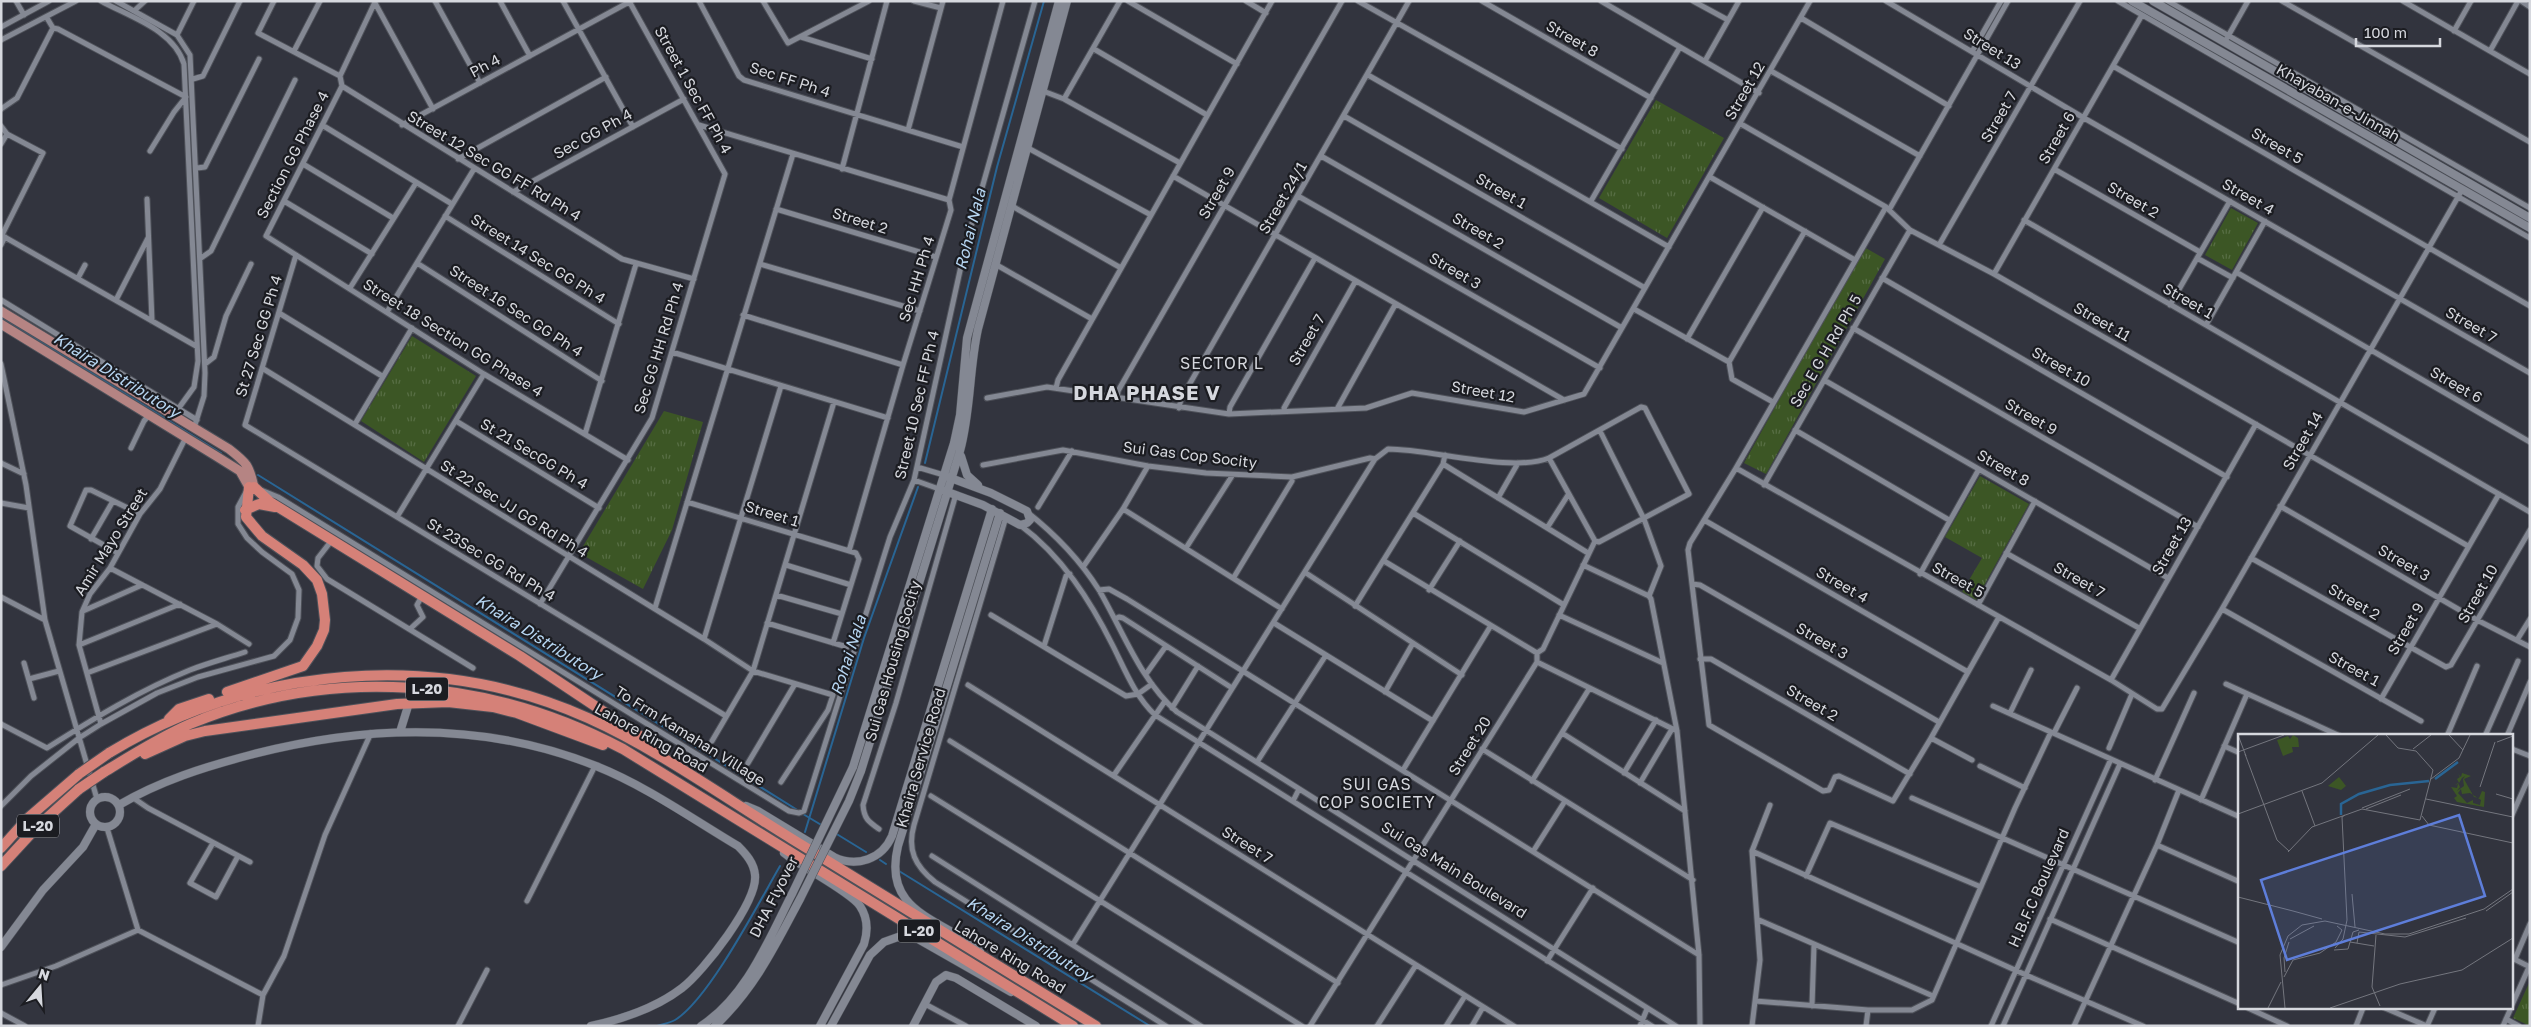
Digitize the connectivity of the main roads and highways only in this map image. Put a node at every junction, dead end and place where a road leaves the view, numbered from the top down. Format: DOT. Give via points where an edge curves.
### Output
graph roads {
  1 [pos="1059,1"];
  2 [pos="1067,1"];
  3 [pos="2132,1"];
  4 [pos="2152,1"];
  5 [pos="2530,218"];
  6 [pos="2530,228"];
  7 [pos="992,263"];
  8 [pos="1,311"];
  9 [pos="1,324"];
  10 [pos="960,451"];
  11 [pos="238,456"];
  12 [pos="231,466"];
  13 [pos="944,475"];
  14 [pos="953,478"];
  15 [pos="252,487"];
  16 [pos="939,489"];
  17 [pos="984,490"];
  18 [pos="952,493"];
  19 [pos="280,508"];
  20 [pos="992,509"];
  21 [pos="245,510"];
  22 [pos="1003,515"];
  23 [pos="409,703"];
  24 [pos="163,725"];
  25 [pos="400,732"];
  26 [pos="623,749"];
  27 [pos="120,762"];
  28 [pos="732,802"];
  29 [pos="119,805"];
  30 [pos="96,824"];
  31 [pos="764,836"];
  32 [pos="1,848"];
  33 [pos="1,866"];
  34 [pos="880,893"];
  35 [pos="908,905"];
  36 [pos="1,947"];
  37 [pos="1009,972"];
  38 [pos="1038,1004"];
  39 [pos="591,1026"];
  40 [pos="701,1026"];
  41 [pos="716,1026"];
  42 [pos="820,1026"];
  43 [pos="831,1026"];
  44 [pos="913,1026"];
  45 [pos="1036,1026"];
  46 [pos="1073,1026"];
  47 [pos="1096,1026"];
  1 -- 7 [label="main road"];
  2 -- 7 [label="main road" via="1012,206"];
  3 -- 6 [label="main road, Khayaban-e-Jinnah" via="2460,193"];
  4 -- 5 [label="main road, Khayaban-e-Jinnah" via="2226,39"];
  7 -- 10 [label="main road, DHA Flyover" via="972,357 968,417"];
  7 -- 13 [label="main road, DHA Flyover" via="967,338 960,415"];
  8 -- 11 [label="main road" via="196,424"];
  9 -- 12 [label="main road"];
  10 -- 14 [label="main road, DHA Flyover"];
  10 -- 17 [label="main road" via="967,475"];
  11 -- 12 [label="main road"];
  11 -- 15 [label="main road" via="250,469"];
  12 -- 15 [label="main road"];
  13 -- 14 [label="main road, Sui Gas Main Boulevard"];
  13 -- 16 [label="main road, DHA Flyover"];
  14 -- 17 [label="main road, Sui Gas Main Boulevard"];
  14 -- 18 [label="main road, DHA Flyover"];
  15 -- 19 [label="highway"];
  15 -- 21 [label="highway"];
  16 -- 18 [label="main road, Sui Gas Main Boulevard"];
  16 -- 40 [label="main road, DHA Flyover, bridge" via="852,767 751,972 731,1000"];
  17 -- 22 [label="main road, Sui Gas Main Boulevard" via="1030,515 1025,525"];
  18 -- 20 [label="main road, Sui Gas Main Boulevard"];
  18 -- 41 [label="main road, DHA Flyover, bridge" via="849,801 756,981"];
  19 -- 21 [label="highway" via="259,504"];
  19 -- 28 [label="highway" via="297,514 332,540 520,656 715,784"];
  20 -- 22 [label="main road, Sui Gas Main Boulevard"];
  20 -- 28 [label="main road" via="886,848 862,861 840,860 758,811"];
  21 -- 24 [label="highway" via="246,517 262,536 317,580 325,611 324,630 311,658 303,666 179,709"];
  22 -- 35 [label="main road" via="898,846 894,875"];
  23 -- 25 [label="main road"];
  23 -- 26 [label="highway" via="448,702 493,707 542,720 604,745"];
  23 -- 27 [label="highway" via="199,733"];
  24 -- 28 [label="highway, Lahore Ring Road / L-20" via="232,697 308,680 377,674 451,679 532,697 588,718 640,745"];
  24 -- 32 [label="highway, Lahore Ring Road / L-20, bridge" via="109,753 79,774 28,818"];
  25 -- 29 [label="main road" via="296,744 215,764"];
  25 -- 39 [label="main road" via="499,740 595,766 653,794 738,846 750,860 756,875 752,892 728,935 697,975 666,998 638,1012"];
  26 -- 27 [label="highway, Lahore Ring Road / L-20" via="573,724 510,703 471,694 385,686 334,688 281,696 191,724"];
  26 -- 31 [label="highway, Lahore Ring Road / L-20"];
  27 -- 33 [label="highway, Lahore Ring Road / L-20, bridge" via="79,789"];
  28 -- 34 [label="highway, Lahore Ring Road / L-20"];
  29 -- 30 [label="main road" via="119,819 107,828"];
  29 -- 30 [label="main road" via="112,798 97,799 90,811"];
  30 -- 36 [label="main road" via="82,847 43,890"];
  31 -- 38 [label="highway, Lahore Ring Road / L-20"];
  31 -- 42 [label="main road" via="795,862 857,902 865,917 864,944"];
  34 -- 35 [label="main road"];
  34 -- 37 [label="highway, Lahore Ring Road / L-20"];
  35 -- 37 [label="main road" via="971,943"];
  37 -- 47 [label="highway, Lahore Ring Road / L-20"];
  38 -- 43 [label="main road" via="1001,988 918,939 903,936 873,950"];
  38 -- 46 [label="highway, Lahore Ring Road / L-20"];
  44 -- 45 [label="main road" via="936,982 946,975"];
}
